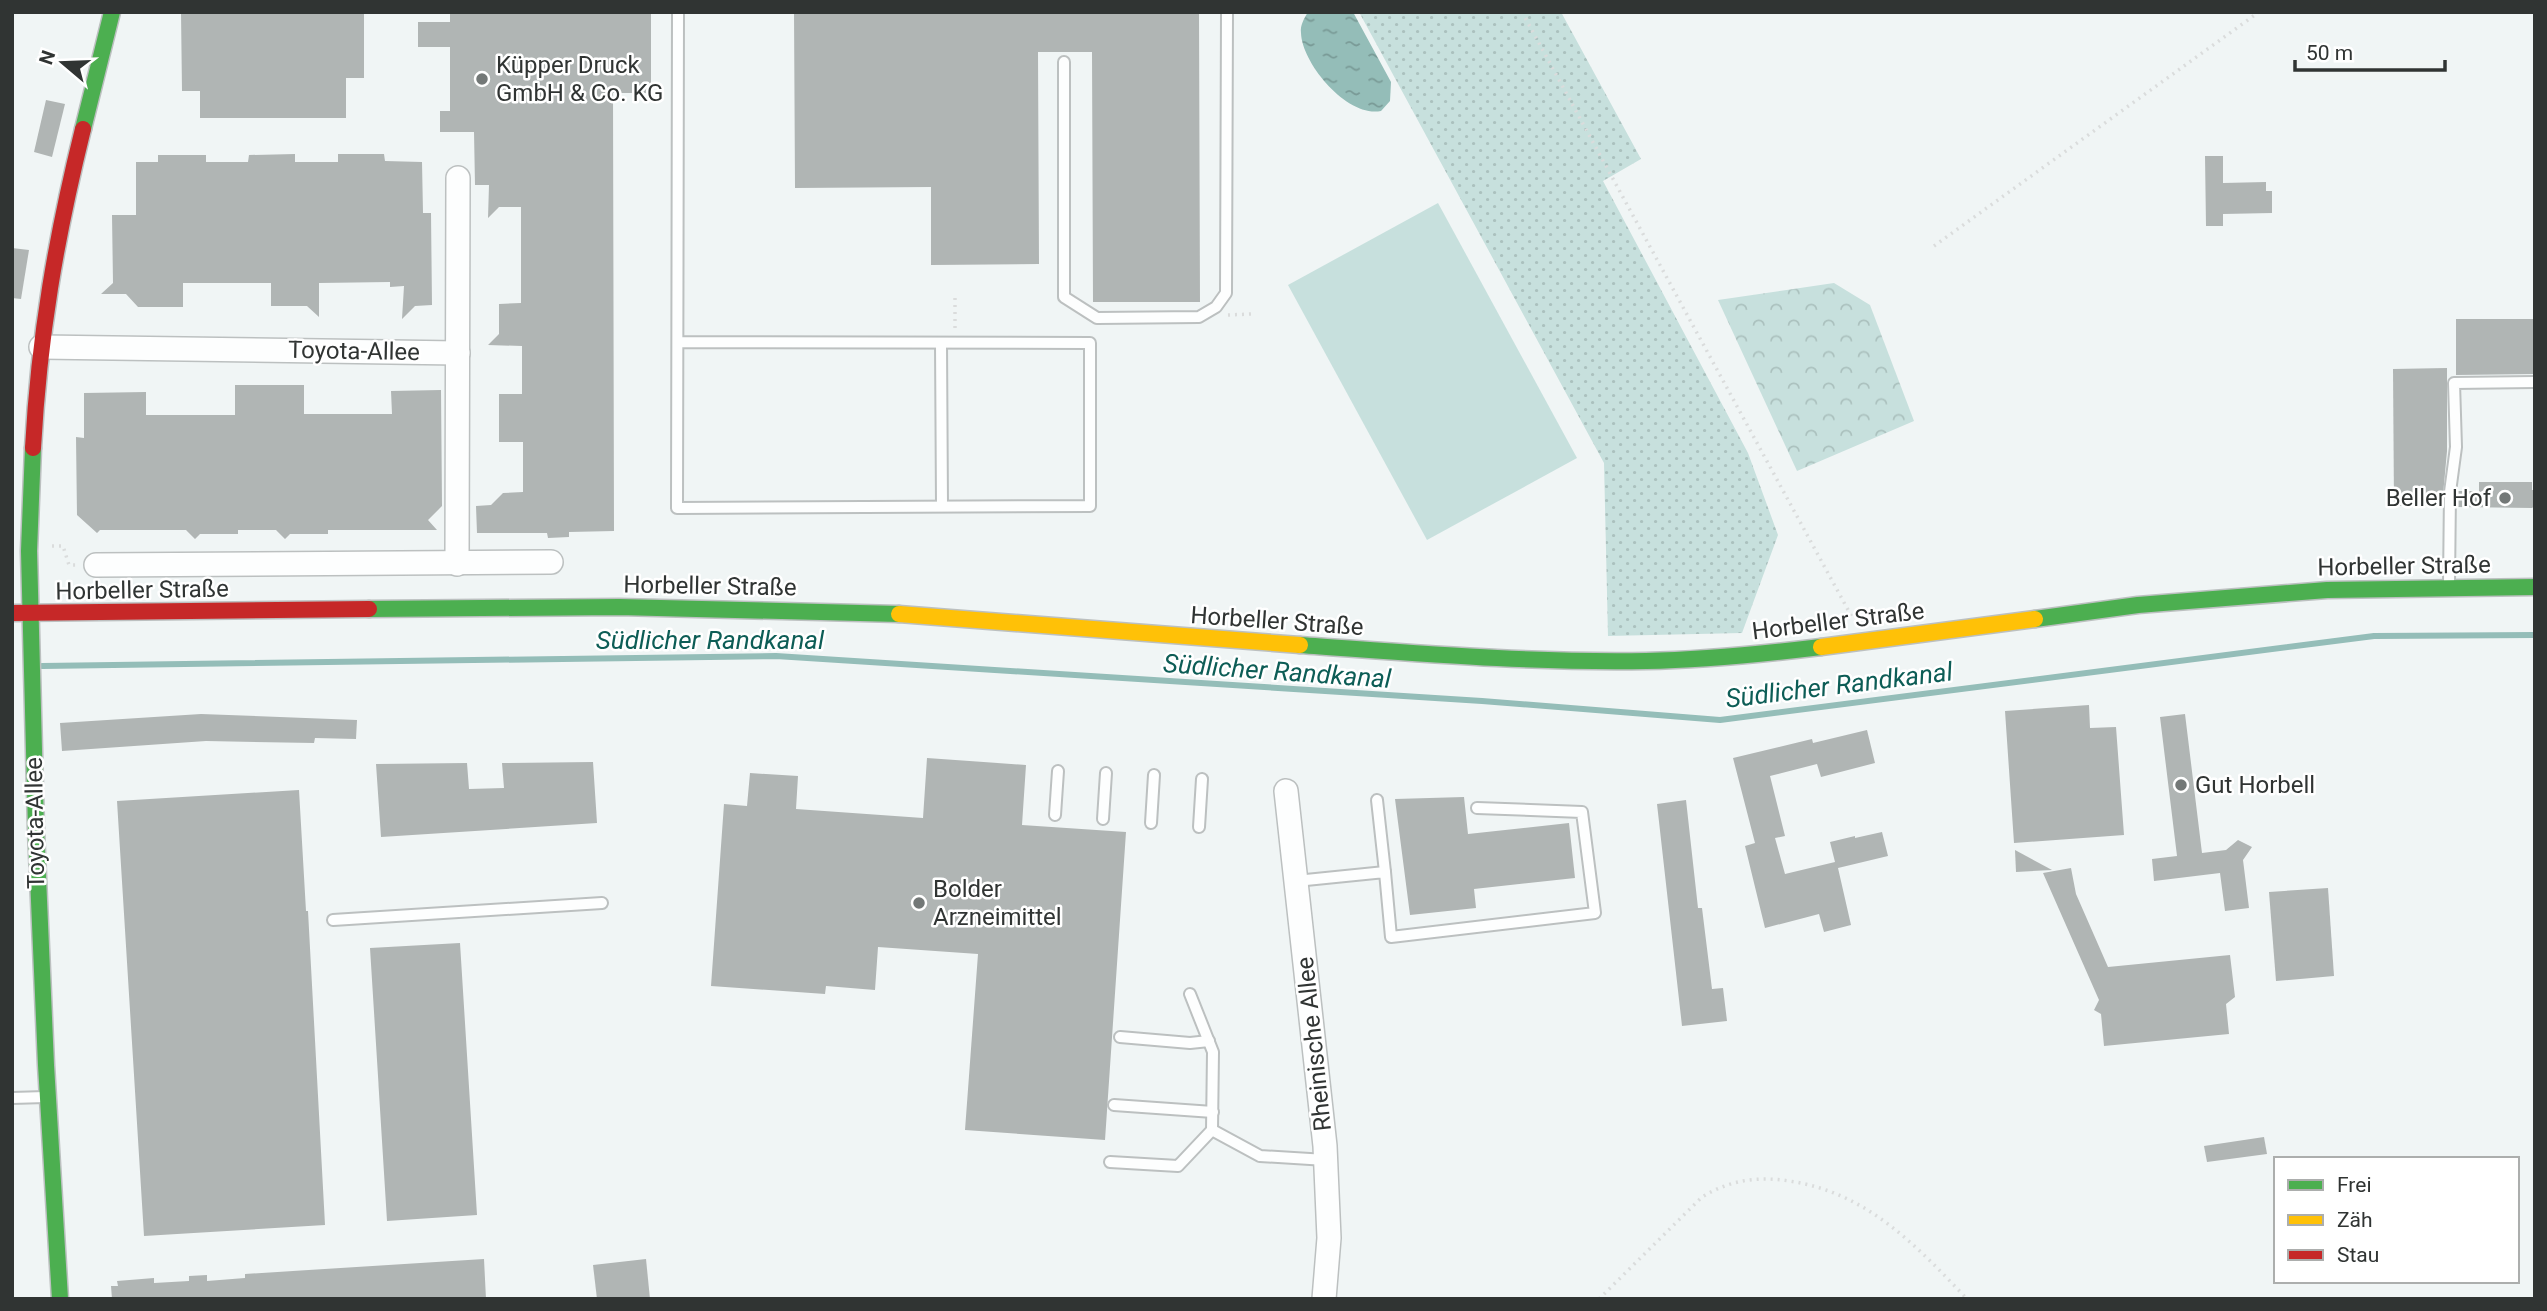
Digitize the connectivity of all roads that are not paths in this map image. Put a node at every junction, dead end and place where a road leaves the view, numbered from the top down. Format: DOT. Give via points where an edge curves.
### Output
graph roads {
  1 [pos="113,12"];
  2 [pos="678,12"];
  3 [pos="1227,12"];
  4 [pos="1064,62"];
  5 [pos="458,177"];
  6 [pos="678,342"];
  7 [pos="941,343"];
  8 [pos="40,347"];
  9 [pos="458,353"];
  10 [pos="2535,382"];
  11 [pos="942,506"];
  12 [pos="551,562"];
  13 [pos="457,564"];
  14 [pos="96,565"];
  15 [pos="2449,587"];
  16 [pos="2535,587"];
  17 [pos="30,613"];
  18 [pos="12,614"];
  19 [pos="1058,771"];
  20 [pos="1106,773"];
  21 [pos="1154,775"];
  22 [pos="1202,779"];
  23 [pos="1286,790"];
  24 [pos="1377,800"];
  25 [pos="1477,808"];
  26 [pos="1055,816"];
  27 [pos="1103,819"];
  28 [pos="1151,823"];
  29 [pos="1199,827"];
  30 [pos="1385,872"];
  31 [pos="1296,881"];
  32 [pos="602,903"];
  33 [pos="333,920"];
  34 [pos="1191,995"];
  35 [pos="1119,1037"];
  36 [pos="1209,1041"];
  37 [pos="48,1096"];
  38 [pos="12,1098"];
  39 [pos="1114,1105"];
  40 [pos="1213,1112"];
  41 [pos="1212,1130"];
  42 [pos="1326,1160"];
  43 [pos="1111,1162"];
  44 [pos="60,1299"];
  45 [pos="1324,1299"];
  1 -- 8 [label="main road, Toyota-Allee" via="65,211"];
  2 -- 6 [label="lane"];
  3 -- 4 [label="lane" via="1226,293 1216,307 1199,317 1097,318 1064,297"];
  5 -- 9 [label="street"];
  6 -- 7 [label="lane"];
  6 -- 11 [label="lane" via="677,508"];
  7 -- 11 [label="lane"];
  7 -- 11 [label="lane" via="1090,343 1090,506"];
  8 -- 9 [label="street, Toyota-Allee"];
  8 -- 17 [label="main road, Toyota-Allee" via="31,464"];
  9 -- 13 [label="street"];
  10 -- 15 [label="lane" via="2454,383 2456,447 2450,492"];
  12 -- 13 [label="street"];
  13 -- 14 [label="street"];
  15 -- 16 [label="main road, Horbeller Straße"];
  15 -- 17 [label="main road, Horbeller Straße" via="2327,590 2138,605 1763,654 1647,661 1513,659 880,611 619,607"];
  17 -- 18 [label="main road, Horbeller Straße"];
  17 -- 37 [label="main road, Toyota-Allee" via="34,833"];
  19 -- 26 [label="lane"];
  20 -- 27 [label="lane"];
  21 -- 28 [label="lane"];
  22 -- 29 [label="lane"];
  23 -- 31 [label="street, Rheinische Allee"];
  24 -- 30 [label="lane"];
  25 -- 30 [label="lane" via="1582,812 1595,914 1391,937"];
  30 -- 31 [label="lane"];
  31 -- 42 [label="street, Rheinische Allee"];
  32 -- 33 [label="lane"];
  34 -- 36 [label="lane"];
  35 -- 36 [label="lane"];
  36 -- 40 [label="lane"];
  37 -- 38 [label="lane"];
  37 -- 44 [label="main road, Toyota-Allee"];
  39 -- 40 [label="lane"];
  40 -- 41 [label="lane"];
  41 -- 42 [label="lane" via="1260,1156"];
  41 -- 43 [label="lane" via="1178,1166"];
  42 -- 45 [label="street, Rheinische Allee" via="1329,1238"];
}
